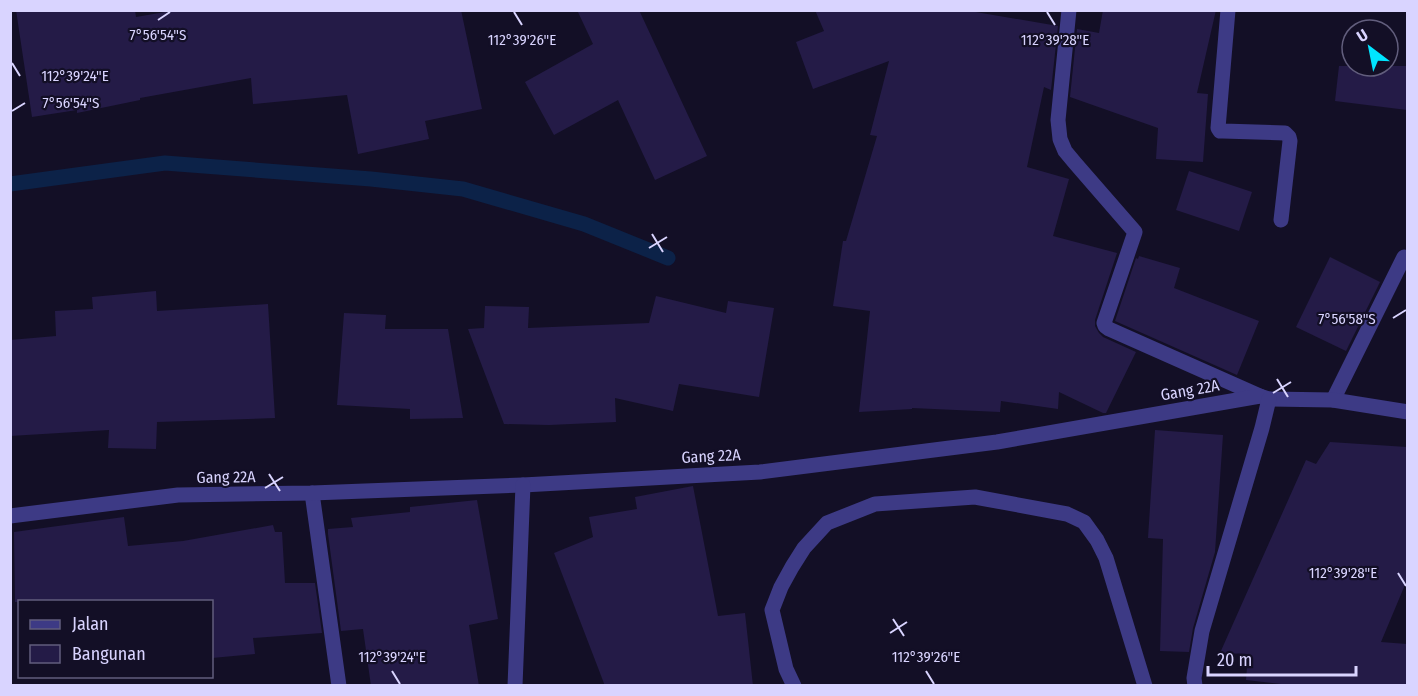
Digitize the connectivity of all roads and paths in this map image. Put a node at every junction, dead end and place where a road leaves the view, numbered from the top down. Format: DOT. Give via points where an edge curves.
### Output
graph roads {
  1 [pos="1069,10"];
  2 [pos="1228,10"];
  3 [pos="1281,220"];
  4 [pos="1404,257"];
  5 [pos="1264,398"];
  6 [pos="1333,400"];
  7 [pos="1407,412"];
  8 [pos="523,485"];
  9 [pos="312,493"];
  10 [pos="10,516"];
  11 [pos="339,686"];
  12 [pos="515,686"];
  13 [pos="794,686"];
  14 [pos="1145,686"];
  15 [pos="1195,686"];
  1 -- 5 [label="street" via="1058,120 1060,139 1074,163 1135,232 1105,326"];
  2 -- 3 [label="street" via="1218,128 1286,133 1289,137"];
  4 -- 6 [label="street"];
  5 -- 6 [label="street, Gang 22A"];
  5 -- 8 [label="street, Gang 22A" via="998,442 760,472"];
  5 -- 15 [label="street" via="1262,428 1202,631"];
  6 -- 7 [label="street, Gang 22A"];
  8 -- 9 [label="street, Gang 22A"];
  8 -- 12 [label="street"];
  9 -- 10 [label="street, Gang 22A" via="178,495"];
  9 -- 11 [label="street"];
  13 -- 14 [label="street" via="772,610 804,548 827,523 875,504 975,496 1067,514 1084,522 1106,558"];
}
